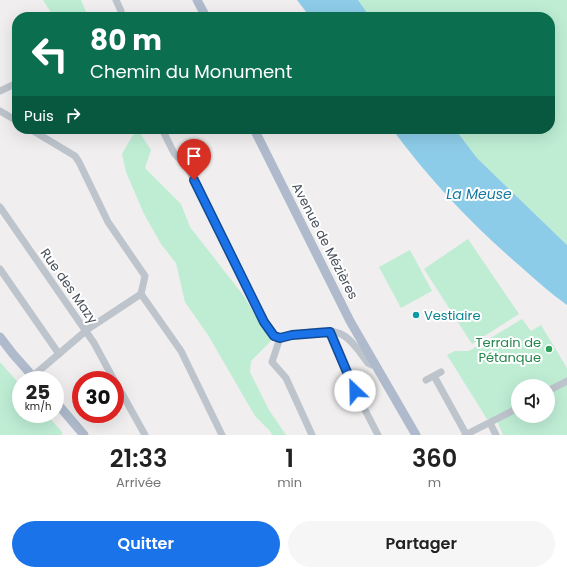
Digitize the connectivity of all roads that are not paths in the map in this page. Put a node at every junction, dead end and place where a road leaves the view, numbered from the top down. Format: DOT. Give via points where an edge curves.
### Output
graph roads {
  1 [pos="116,0"];
  2 [pos="196,0"];
  3 [pos="121,11"];
  4 [pos="203,12"];
  5 [pos="12,85"];
  6 [pos="0,91"];
  7 [pos="0,111"];
  8 [pos="12,118"];
  9 [pos="38,134"];
  10 [pos="164,134"];
  11 [pos="256,134"];
  12 [pos="0,207"];
  13 [pos="0,269"];
  14 [pos="141,294"];
  15 [pos="86,331"];
  16 [pos="330,332"];
  17 [pos="0,337"];
  18 [pos="280,338"];
  19 [pos="59,354"];
  20 [pos="375,364"];
  21 [pos="28,371"];
  22 [pos="41,371"];
  23 [pos="109,371"];
  24 [pos="441,372"];
  25 [pos="434,376"];
  26 [pos="426,380"];
  27 [pos="567,381"];
  28 [pos="555,388"];
  29 [pos="124,397"];
  30 [pos="64,412"];
  31 [pos="511,412"];
  32 [pos="490,423"];
  33 [pos="84,435"];
  34 [pos="145,435"];
  35 [pos="222,435"];
  36 [pos="312,435"];
  37 [pos="378,435"];
  38 [pos="416,435"];
  39 [pos="466,435"];
  40 [pos="496,435"];
  1 -- 3 [label="street"];
  2 -- 4 [label="main road"];
  5 -- 6 [label="street"];
  7 -- 8 [label="street"];
  9 -- 14 [label="street" via="75,156 79,162 108,222 145,276"];
  10 -- 18 [label="street" via="174,154 188,168 264,322 274,336"];
  11 -- 20 [label="main road, Avenue de Mézières" via="350,321"];
  12 -- 15 [label="street, Rue des Mazy"];
  13 -- 19 [label="street"];
  14 -- 15 [label="street"];
  14 -- 35 [label="street" via="182,351"];
  15 -- 19 [label="street"];
  15 -- 23 [label="street, Rue des Mazy"];
  16 -- 18 [label="street"];
  16 -- 20 [label="street" via="341,334 368,363"];
  16 -- 37 [label="street" via="349,379"];
  17 -- 21 [label="main road"];
  18 -- 36 [label="street" via="272,362 286,378"];
  19 -- 22 [label="street"];
  20 -- 38 [label="main road, Avenue de Mézières"];
  24 -- 25 [label="street"];
  25 -- 26 [label="street"];
  25 -- 39 [label="street"];
  27 -- 28 [label="street"];
  29 -- 34 [label="street, Rue des Mazy"];
  30 -- 33 [label="main road"];
  31 -- 32 [label="street"];
  32 -- 39 [label="street"];
  32 -- 40 [label="street"];
}
